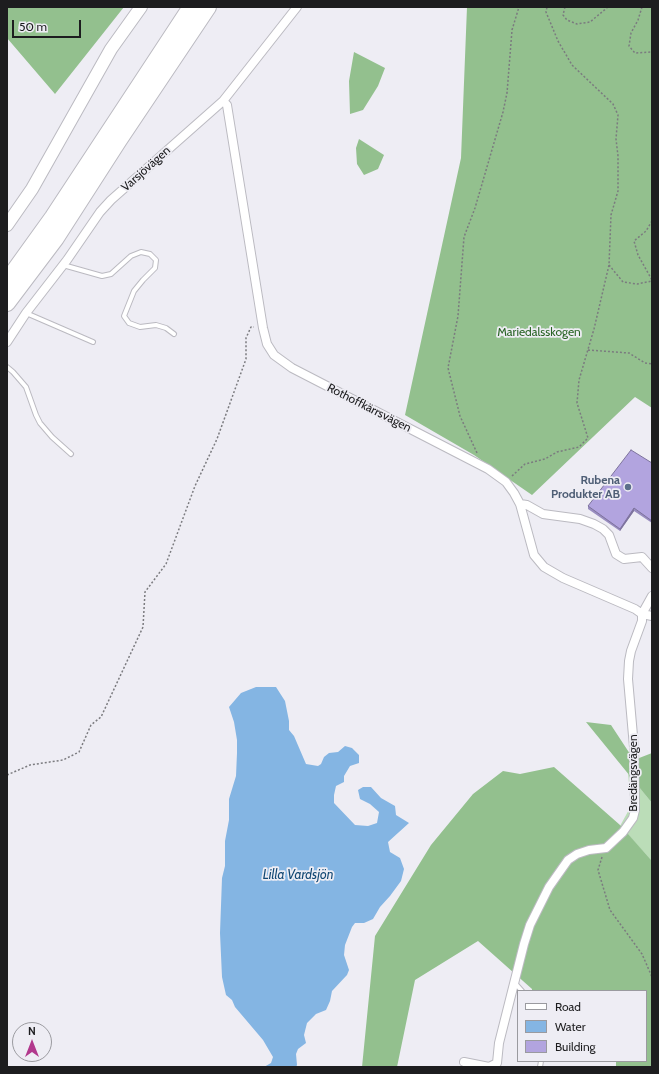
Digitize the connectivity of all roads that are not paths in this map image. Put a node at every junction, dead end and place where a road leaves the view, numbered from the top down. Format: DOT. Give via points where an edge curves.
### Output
graph roads {
  1 [pos="141,7"];
  2 [pos="191,7"];
  3 [pos="208,7"];
  4 [pos="297,7"];
  5 [pos="223,101"];
  6 [pos="7,225"];
  7 [pos="63,265"];
  8 [pos="7,281"];
  9 [pos="7,303"];
  10 [pos="26,313"];
  11 [pos="174,334"];
  12 [pos="7,342"];
  13 [pos="93,342"];
  14 [pos="7,367"];
  15 [pos="71,454"];
  16 [pos="520,504"];
  17 [pos="652,568"];
  18 [pos="652,596"];
  19 [pos="642,614"];
  20 [pos="652,616"];
  21 [pos="514,982"];
  22 [pos="521,990"];
  23 [pos="464,1062"];
  1 -- 6 [label="street" via="111,49 32,189"];
  2 -- 8 [label="highway" via="53,217"];
  3 -- 9 [label="highway" via="56,238"];
  4 -- 5 [label="street, Varsjövägen"];
  5 -- 7 [label="street, Varsjövägen" via="111,200"];
  5 -- 16 [label="street, Rothoffkärrsvägen" via="226,105 264,328 274,355 282,362 488,469 506,482"];
  7 -- 10 [label="street, Varsjövägen"];
  7 -- 11 [label="lane" via="102,276 112,274 130,256 141,252 150,254 156,260 155,268 134,291 124,316 129,323 140,326 156,325"];
  10 -- 12 [label="street, Varsjövägen"];
  10 -- 13 [label="lane"];
  14 -- 15 [label="lane" via="26,387 40,423"];
  16 -- 17 [label="street" via="543,514 594,524 609,535 616,554 624,559 642,557"];
  16 -- 19 [label="street, Rothoffkärrsvägen" via="534,555 544,567"];
  18 -- 19 [label="street, Bredängsvägen"];
  19 -- 20 [label="street, Rothoffkärrsvägen"];
  19 -- 21 [label="street, Bredängsvägen" via="631,651 628,679 634,747 633,818 606,848 589,850 568,860 549,887 530,925"];
  21 -- 22 [label="lane"];
  21 -- 23 [label="street" via="497,1063 489,1067"];
}
